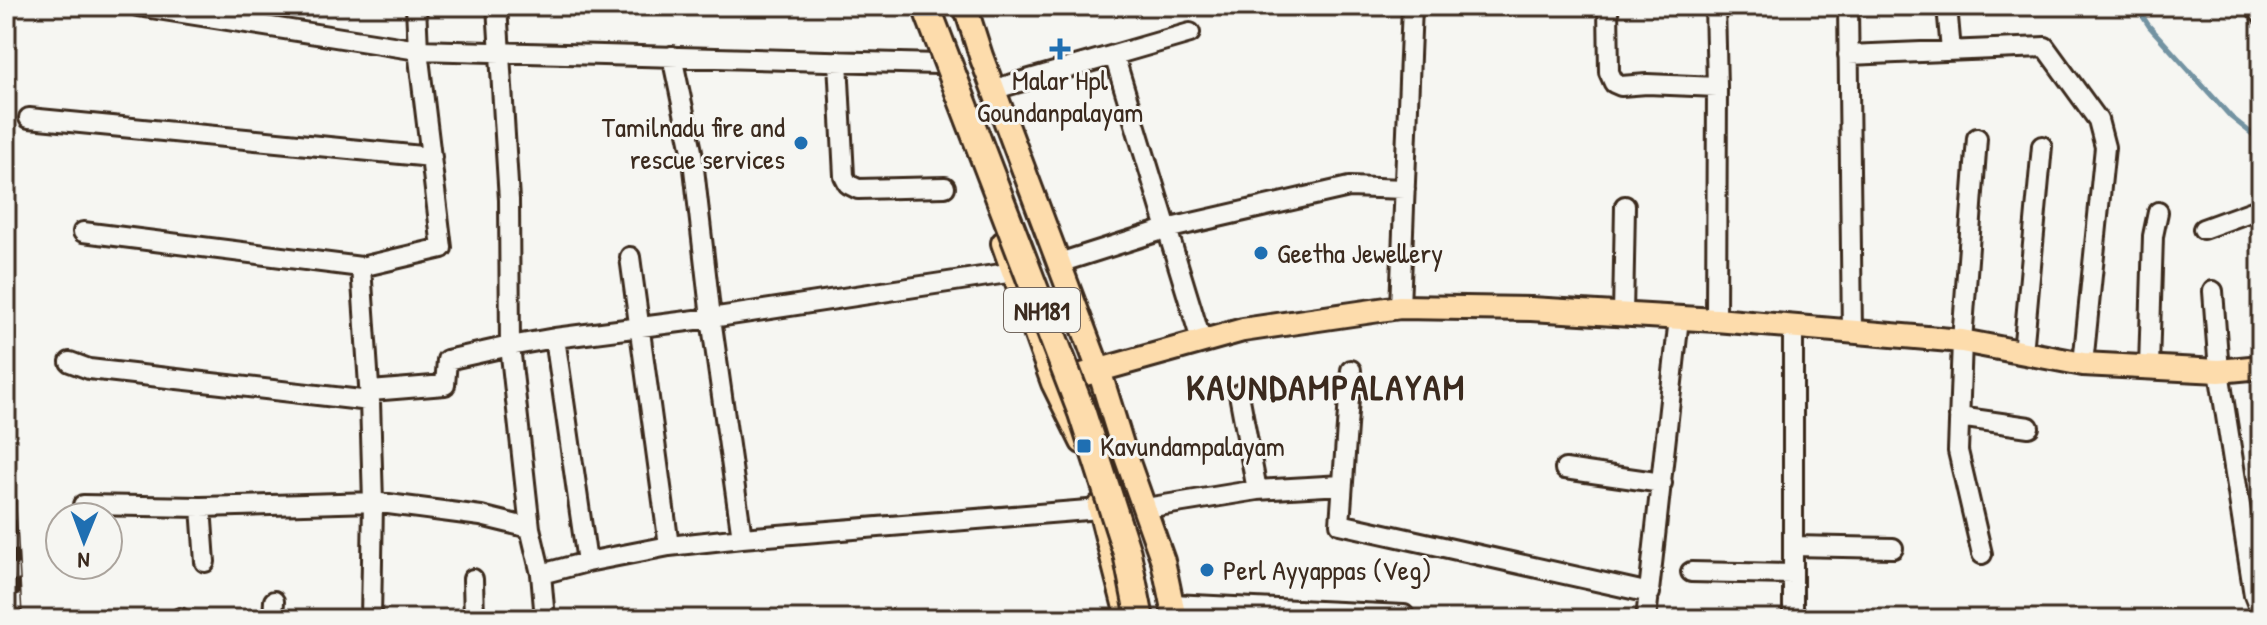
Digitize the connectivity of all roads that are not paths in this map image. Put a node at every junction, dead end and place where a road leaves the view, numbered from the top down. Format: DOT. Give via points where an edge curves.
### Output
graph roads {
  1 [pos="138,6"];
  2 [pos="416,6"];
  3 [pos="497,6"];
  4 [pos="914,6"];
  5 [pos="926,6"];
  6 [pos="944,6"];
  7 [pos="965,6"];
  8 [pos="1412,6"];
  9 [pos="1608,6"];
  10 [pos="1715,6"];
  11 [pos="1848,6"];
  12 [pos="1947,6"];
  13 [pos="2254,6"];
  14 [pos="2261,14"];
  15 [pos="1190,33"];
  16 [pos="418,50"];
  17 [pos="1951,51"];
  18 [pos="501,52"];
  19 [pos="1114,55"];
  20 [pos="1848,55"];
  21 [pos="672,56"];
  22 [pos="838,61"];
  23 [pos="937,64"];
  24 [pos="1717,87"];
  25 [pos="995,89"];
  26 [pos="29,118"];
  27 [pos="1977,138"];
  28 [pos="2042,146"];
  29 [pos="432,157"];
  30 [pos="945,187"];
  31 [pos="1405,189"];
  32 [pos="1625,206"];
  33 [pos="2261,208"];
  34 [pos="2158,212"];
  35 [pos="1166,229"];
  36 [pos="2203,229"];
  37 [pos="83,232"];
  38 [pos="630,257"];
  39 [pos="1059,263"];
  40 [pos="361,267"];
  41 [pos="1014,272"];
  42 [pos="2213,291"];
  43 [pos="1400,307"];
  44 [pos="1623,315"];
  45 [pos="711,318"];
  46 [pos="1679,318"];
  47 [pos="1716,320"];
  48 [pos="1793,327"];
  49 [pos="640,328"];
  50 [pos="1852,332"];
  51 [pos="555,338"];
  52 [pos="1201,340"];
  53 [pos="1962,341"];
  54 [pos="510,346"];
  55 [pos="2023,353"];
  56 [pos="70,362"];
  57 [pos="2083,364"];
  58 [pos="2149,367"];
  59 [pos="2261,367"];
  60 [pos="1099,370"];
  61 [pos="1351,370"];
  62 [pos="2219,371"];
  63 [pos="1053,383"];
  64 [pos="1239,394"];
  65 [pos="370,396"];
  66 [pos="1959,417"];
  67 [pos="2029,427"];
  68 [pos="1565,469"];
  69 [pos="1662,483"];
  70 [pos="1342,485"];
  71 [pos="1257,490"];
  72 [pos="373,502"];
  73 [pos="124,506"];
  74 [pos="201,507"];
  75 [pos="1146,508"];
  76 [pos="1100,509"];
  77 [pos="530,528"];
  78 [pos="742,538"];
  79 [pos="669,546"];
  80 [pos="1793,546"];
  81 [pos="1893,548"];
  82 [pos="1982,554"];
  83 [pos="205,562"];
  84 [pos="587,562"];
  85 [pos="1691,572"];
  86 [pos="541,574"];
  87 [pos="1793,574"];
  88 [pos="473,579"];
  89 [pos="1650,593"];
  90 [pos="2261,613"];
  91 [pos="1168,614"];
  92 [pos="1404,615"];
  93 [pos="371,619"];
  94 [pos="474,619"];
  95 [pos="545,619"];
  96 [pos="1128,619"];
  97 [pos="1140,619"];
  98 [pos="1646,619"];
  99 [pos="1793,619"];
  1 -- 16 [label="street"];
  2 -- 16 [label="street"];
  3 -- 18 [label="street"];
  4 -- 23 [label="main road"];
  5 -- 97 [label="highway, NH181, bridge" via="1082,413 1127,553"];
  6 -- 91 [label="highway, NH181" via="1092,393"];
  7 -- 25 [label="main road"];
  8 -- 31 [label="street"];
  9 -- 24 [label="street" via="1609,72 1614,83"];
  10 -- 24 [label="street"];
  11 -- 20 [label="street"];
  12 -- 17 [label="street"];
  13 -- 14 [label="street"];
  15 -- 19 [label="street"];
  16 -- 18 [label="street"];
  16 -- 29 [label="street"];
  17 -- 20 [label="street"];
  17 -- 57 [label="street" via="2045,47 2098,120 2105,147"];
  18 -- 21 [label="street"];
  18 -- 54 [label="street"];
  19 -- 25 [label="street"];
  19 -- 35 [label="street"];
  20 -- 50 [label="street"];
  21 -- 22 [label="street"];
  21 -- 45 [label="street" via="692,151"];
  22 -- 23 [label="street"];
  22 -- 30 [label="street" via="848,184 858,189"];
  23 -- 41 [label="main road"];
  24 -- 47 [label="street"];
  25 -- 39 [label="main road"];
  26 -- 29 [label="street"];
  27 -- 53 [label="street"];
  28 -- 55 [label="street"];
  29 -- 40 [label="street" via="442,248"];
  31 -- 35 [label="street" via="1349,187"];
  31 -- 43 [label="street"];
  32 -- 44 [label="street"];
  33 -- 36 [label="street"];
  34 -- 58 [label="street"];
  35 -- 39 [label="street"];
  35 -- 52 [label="street"];
  37 -- 40 [label="street"];
  38 -- 49 [label="street"];
  39 -- 60 [label="main road"];
  40 -- 65 [label="street"];
  41 -- 45 [label="street"];
  41 -- 63 [label="main road"];
  42 -- 62 [label="street"];
  43 -- 44 [label="main road"];
  43 -- 52 [label="main road"];
  44 -- 46 [label="main road"];
  45 -- 49 [label="street"];
  45 -- 78 [label="street"];
  46 -- 47 [label="main road"];
  46 -- 69 [label="street"];
  47 -- 48 [label="main road"];
  48 -- 50 [label="main road"];
  48 -- 80 [label="street"];
  49 -- 51 [label="street"];
  49 -- 79 [label="street"];
  50 -- 53 [label="main road"];
  51 -- 54 [label="street"];
  51 -- 84 [label="street"];
  52 -- 60 [label="main road"];
  53 -- 55 [label="main road"];
  53 -- 66 [label="street"];
  54 -- 65 [label="street" via="447,360 445,385"];
  54 -- 77 [label="street"];
  55 -- 57 [label="main road"];
  56 -- 65 [label="street" via="89,369"];
  57 -- 58 [label="main road"];
  58 -- 62 [label="main road"];
  59 -- 62 [label="main road"];
  60 -- 63 [label="main road"];
  60 -- 75 [label="main road"];
  61 -- 70 [label="street"];
  62 -- 90 [label="street"];
  63 -- 76 [label="main road" via="1084,446"];
  64 -- 71 [label="street"];
  65 -- 72 [label="street"];
  66 -- 67 [label="street"];
  66 -- 82 [label="street" via="1958,451"];
  68 -- 69 [label="street"];
  69 -- 89 [label="street"];
  70 -- 71 [label="street"];
  70 -- 89 [label="street" via="1340,524"];
  71 -- 75 [label="street"];
  72 -- 74 [label="street"];
  72 -- 77 [label="street"];
  72 -- 93 [label="street"];
  73 -- 74 [label="street"];
  74 -- 83 [label="street"];
  75 -- 91 [label="main road" via="1163,561"];
  76 -- 78 [label="street"];
  76 -- 96 [label="main road"];
  77 -- 86 [label="street"];
  78 -- 79 [label="street"];
  79 -- 84 [label="street"];
  80 -- 81 [label="street"];
  80 -- 87 [label="street"];
  84 -- 86 [label="street"];
  85 -- 87 [label="street"];
  86 -- 95 [label="street"];
  87 -- 99 [label="street"];
  88 -- 94 [label="street"];
  89 -- 98 [label="street"];
  91 -- 92 [label="street"];
}
